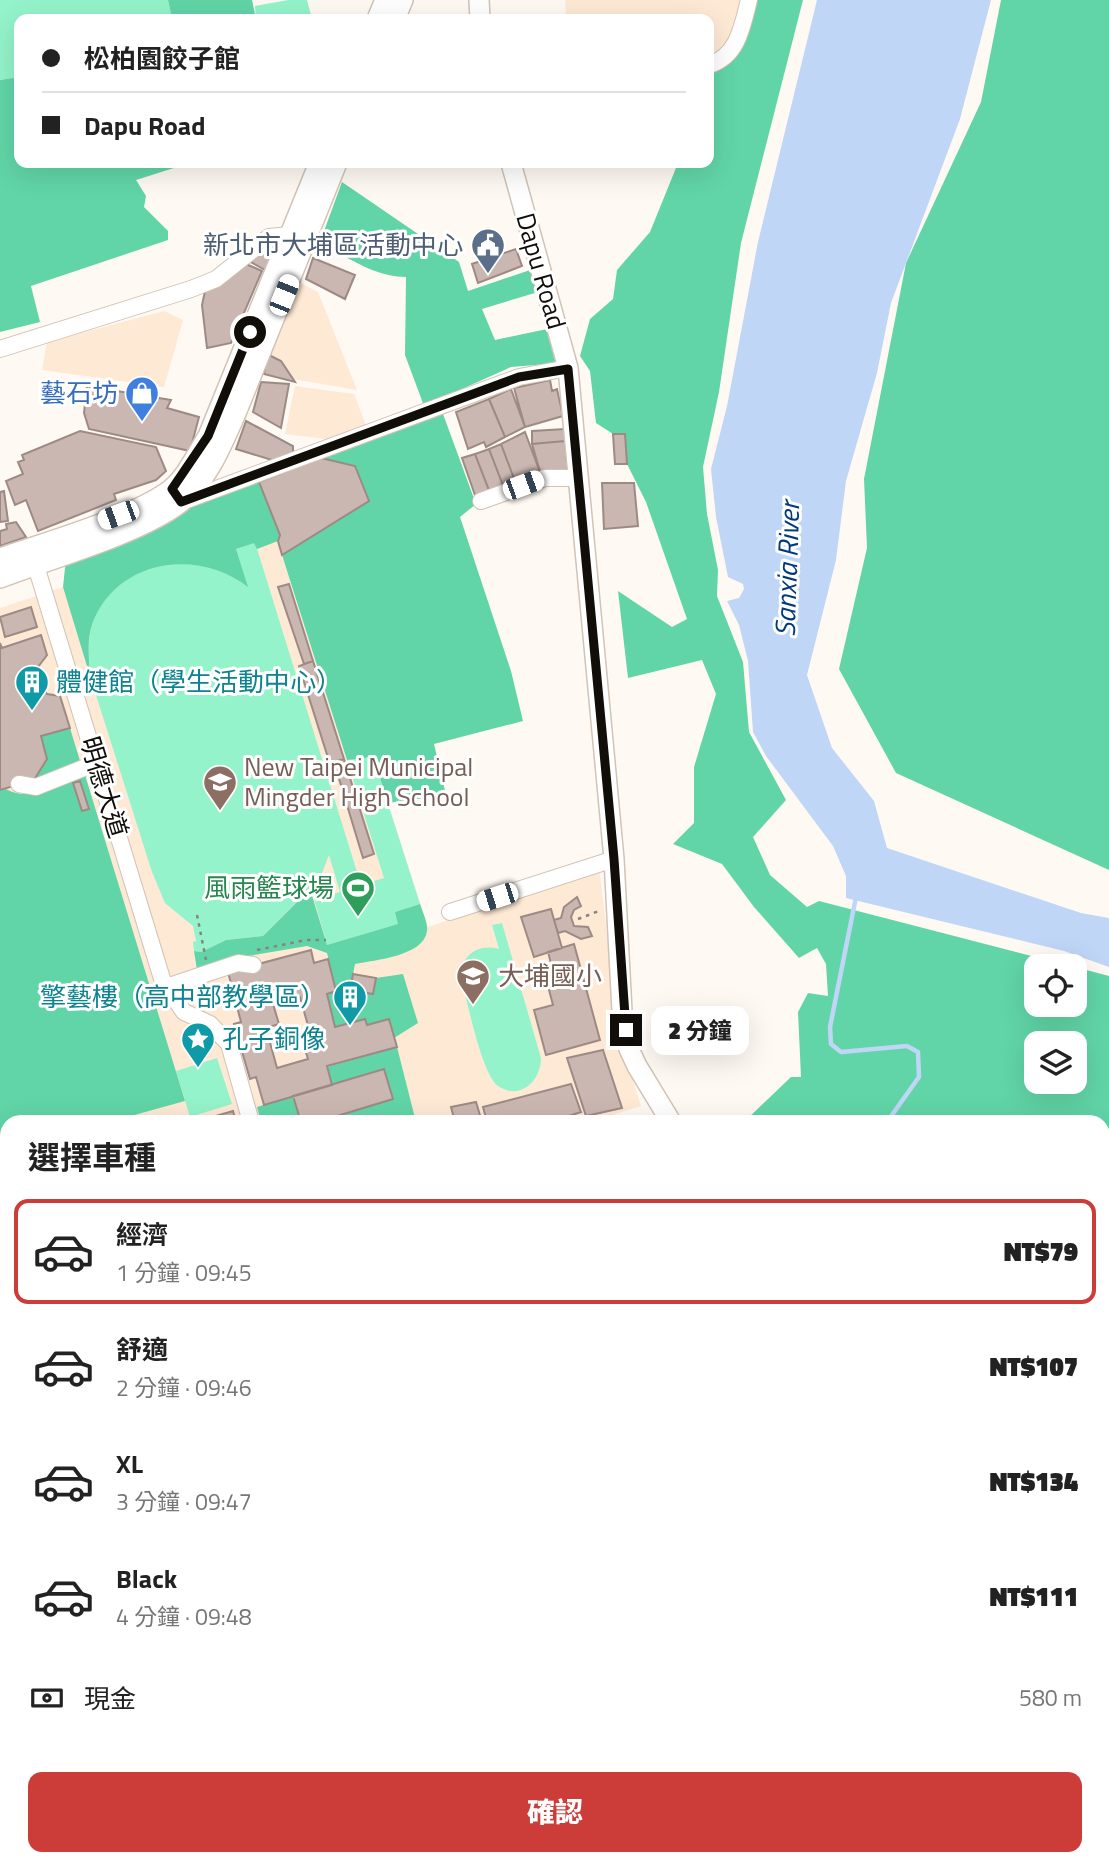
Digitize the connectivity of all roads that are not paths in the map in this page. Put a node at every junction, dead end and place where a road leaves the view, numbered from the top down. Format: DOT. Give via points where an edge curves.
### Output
graph roads {
  1 [pos="749,0"];
  2 [pos="714,62"];
  3 [pos="317,168"];
  4 [pos="335,168"];
  5 [pos="512,168"];
  6 [pos="290,235"];
  7 [pos="0,349"];
  8 [pos="568,369"];
  9 [pos="578,478"];
  10 [pos="176,496"];
  11 [pos="481,501"];
  12 [pos="33,556"];
  13 [pos="0,558"];
  14 [pos="0,578"];
  15 [pos="96,763"];
  16 [pos="19,785"];
  17 [pos="614,859"];
  18 [pos="450,912"];
  19 [pos="253,958"];
  20 [pos="165,984"];
  21 [pos="249,1115"];
  22 [pos="664,1115"];
  1 -- 2 [label="street" via="734,47"];
  3 -- 6 [label="main road"];
  4 -- 10 [label="main road" via="222,447 204,477"];
  5 -- 8 [label="main road, Dapu Road"];
  6 -- 7 [label="street" via="269,237 216,279 191,289"];
  6 -- 10 [label="main road" via="208,436"];
  8 -- 9 [label="main road, Dapu Road"];
  8 -- 10 [label="street" via="519,377"];
  9 -- 11 [label="street" via="545,478"];
  9 -- 17 [label="main road, Dapu Road"];
  10 -- 12 [label="main road" via="142,524"];
  12 -- 13 [label="main road"];
  12 -- 14 [label="main road"];
  12 -- 15 [label="street, 明德大道"];
  15 -- 16 [label="street" via="36,787"];
  15 -- 20 [label="street, 明德大道"];
  17 -- 18 [label="street"];
  17 -- 22 [label="main road, Dapu Road" via="622,1011 629,1049"];
  19 -- 20 [label="street"];
  20 -- 21 [label="street" via="184,1012 210,1024 229,1044"];
}
